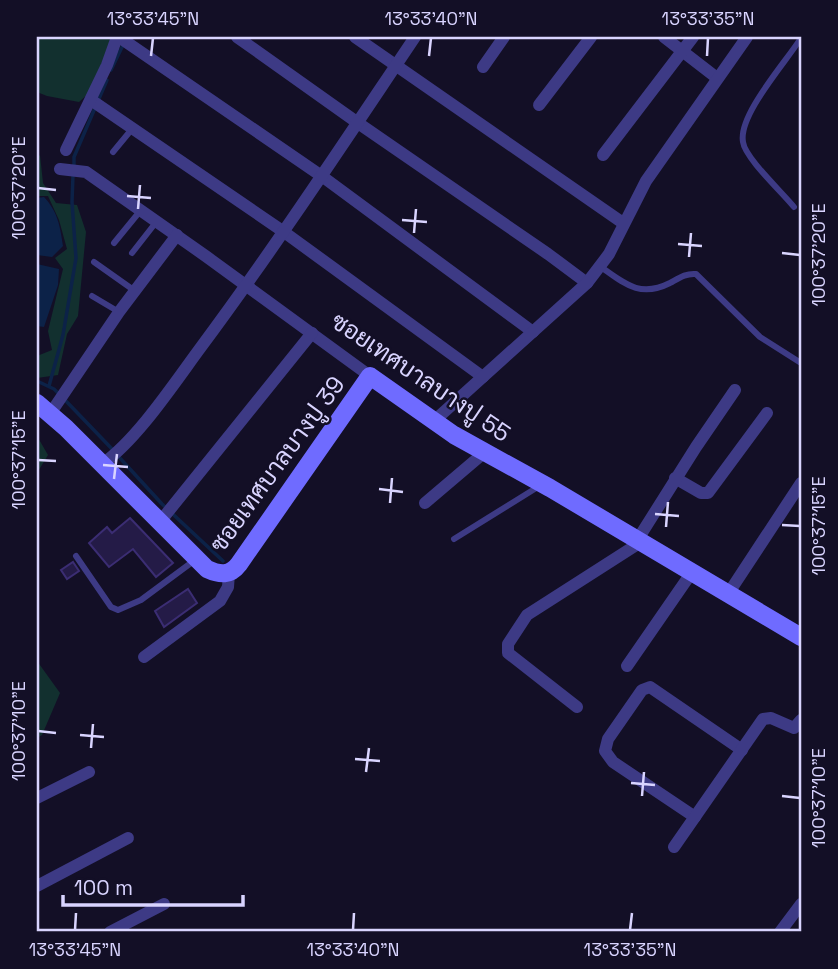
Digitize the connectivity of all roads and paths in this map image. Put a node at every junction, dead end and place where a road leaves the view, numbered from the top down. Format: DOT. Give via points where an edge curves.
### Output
graph roads {
  1 [pos="237,37"];
  2 [pos="355,37"];
  3 [pos="415,37"];
  4 [pos="504,37"];
  5 [pos="591,37"];
  6 [pos="664,37"];
  7 [pos="693,37"];
  8 [pos="747,37"];
  9 [pos="121,38"];
  10 [pos="801,38"];
  11 [pos="682,50"];
  12 [pos="395,66"];
  13 [pos="483,67"];
  14 [pos="717,78"];
  15 [pos="96,103"];
  16 [pos="539,105"];
  17 [pos="358,123"];
  18 [pos="134,127"];
  19 [pos="66,150"];
  20 [pos="113,152"];
  21 [pos="603,155"];
  22 [pos="69,170"];
  23 [pos="323,177"];
  24 [pos="794,207"];
  25 [pos="141,210"];
  26 [pos="157,222"];
  27 [pos="623,223"];
  28 [pos="284,232"];
  29 [pos="177,235"];
  30 [pos="114,243"];
  31 [pos="132,253"];
  32 [pos="94,262"];
  33 [pos="601,267"];
  34 [pos="587,283"];
  35 [pos="247,285"];
  36 [pos="135,292"];
  37 [pos="92,296"];
  38 [pos="119,312"];
  39 [pos="533,332"];
  40 [pos="312,333"];
  41 [pos="801,363"];
  42 [pos="370,376"];
  43 [pos="483,377"];
  44 [pos="736,390"];
  45 [pos="48,406"];
  46 [pos="767,413"];
  47 [pos="434,421"];
  48 [pos="485,452"];
  49 [pos="106,461"];
  50 [pos="675,478"];
  51 [pos="801,483"];
  52 [pos="542,484"];
  53 [pos="425,503"];
  54 [pos="166,515"];
  55 [pos="454,539"];
  56 [pos="640,541"];
  57 [pos="76,556"];
  58 [pos="196,559"];
  59 [pos="692,572"];
  60 [pos="229,573"];
  61 [pos="728,594"];
  62 [pos="801,637"];
  63 [pos="144,657"];
  64 [pos="627,666"];
  65 [pos="577,707"];
  66 [pos="801,720"];
  67 [pos="742,750"];
  68 [pos="89,772"];
  69 [pos="37,799"];
  70 [pos="695,817"];
  71 [pos="128,838"];
  72 [pos="674,847"];
  73 [pos="37,886"];
  74 [pos="164,904"];
  75 [pos="801,904"];
  76 [pos="110,932"];
  77 [pos="780,932"];
  1 -- 17 [label="street"];
  2 -- 12 [label="street"];
  3 -- 12 [label="street"];
  4 -- 13 [label="street"];
  5 -- 16 [label="street"];
  6 -- 11 [label="street"];
  7 -- 11 [label="street"];
  8 -- 14 [label="street"];
  9 -- 15 [label="street"];
  9 -- 23 [label="street"];
  10 -- 24 [label="lane" via="743,127 748,154"];
  11 -- 14 [label="street"];
  11 -- 21 [label="street"];
  12 -- 17 [label="street"];
  12 -- 27 [label="street"];
  14 -- 27 [label="street" via="646,181"];
  15 -- 18 [label="street"];
  15 -- 19 [label="street"];
  17 -- 23 [label="street"];
  17 -- 34 [label="street"];
  18 -- 20 [label="lane"];
  18 -- 28 [label="street"];
  22 -- 25 [label="street, ซอยเทศบาลบางปู 55" via="86,172"];
  23 -- 28 [label="street"];
  23 -- 39 [label="street"];
  25 -- 26 [label="street, ซอยเทศบาลบางปู 55"];
  25 -- 30 [label="lane"];
  26 -- 29 [label="street, ซอยเทศบาลบางปู 55"];
  26 -- 31 [label="lane"];
  27 -- 33 [label="street"];
  28 -- 35 [label="street"];
  28 -- 43 [label="street"];
  29 -- 35 [label="street, ซอยเทศบาลบางปู 55"];
  29 -- 36 [label="street"];
  32 -- 36 [label="lane"];
  33 -- 34 [label="street"];
  33 -- 41 [label="lane" via="628,287 648,290 696,274 760,337"];
  34 -- 39 [label="street"];
  35 -- 40 [label="street, ซอยเทศบาลบางปู 55"];
  35 -- 49 [label="street" via="176,382"];
  36 -- 38 [label="street"];
  37 -- 38 [label="lane"];
  38 -- 45 [label="street"];
  39 -- 43 [label="street"];
  40 -- 42 [label="street, ซอยเทศบาลบางปู 55"];
  40 -- 54 [label="street"];
  42 -- 47 [label="street, ซอยเทศบาลบางปู 55"];
  42 -- 60 [label="street, ซอยเทศบาลบางปู 39"];
  43 -- 47 [label="street"];
  44 -- 50 [label="street"];
  45 -- 49 [label="street, ซอยเทศบาลบางปู 39"];
  46 -- 50 [label="street" via="708,493"];
  47 -- 48 [label="street, ซอยเทศบาลบางปู 55"];
  48 -- 52 [label="street, ซอยเทศบาลบางปู 55"];
  48 -- 53 [label="street"];
  49 -- 54 [label="street, ซอยเทศบาลบางปู 39"];
  50 -- 56 [label="street"];
  51 -- 61 [label="street"];
  52 -- 55 [label="lane"];
  52 -- 56 [label="street, ซอยเทศบาลบางปู 55"];
  54 -- 58 [label="street, ซอยเทศบาลบางปู 39"];
  56 -- 59 [label="street, ซอยเทศบาลบางปู 55"];
  56 -- 65 [label="street" via="527,615 508,644 508,653"];
  57 -- 58 [label="lane" via="111,607 118,610 141,600"];
  58 -- 60 [label="street, ซอยเทศบาลบางปู 39" via="215,573"];
  59 -- 61 [label="street, ซอยเทศบาลบางปู 55"];
  59 -- 64 [label="street"];
  60 -- 63 [label="street" via="220,601"];
  61 -- 62 [label="street, ซอยเทศบาลบางปู 55"];
  66 -- 67 [label="street" via="794,728 763,719"];
  67 -- 70 [label="street"];
  67 -- 70 [label="street" via="650,687 642,690 628,709 608,739 608,756"];
  68 -- 69 [label="street"];
  70 -- 72 [label="street"];
  71 -- 73 [label="street"];
  74 -- 76 [label="street"];
  75 -- 77 [label="street"];
}
